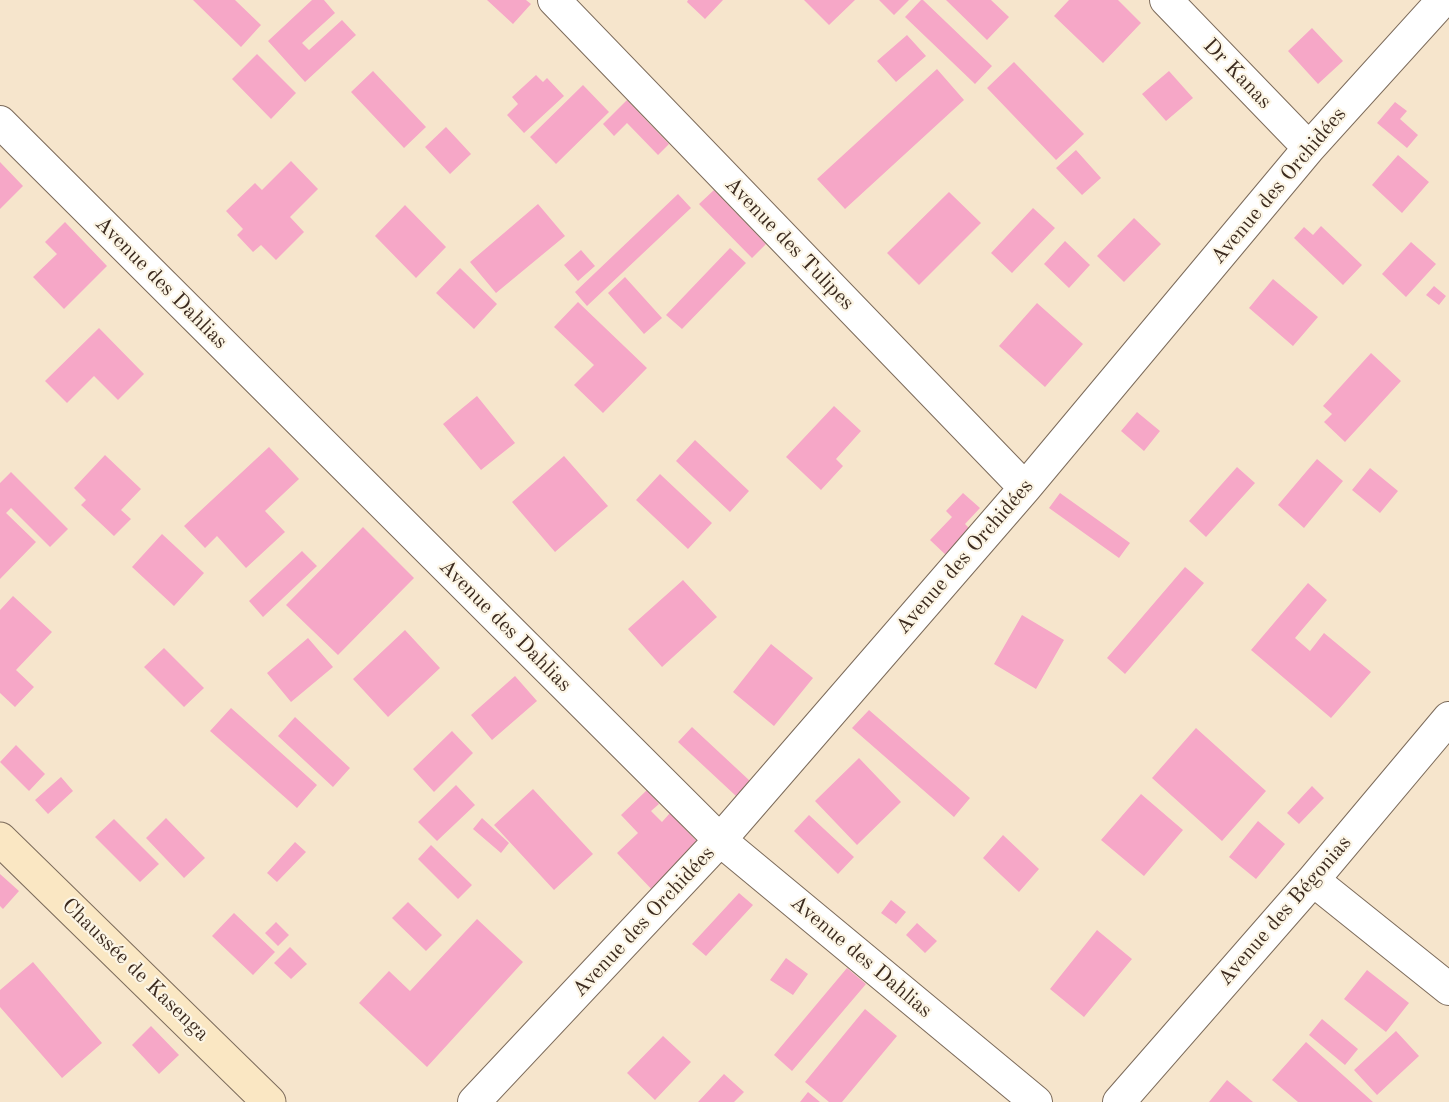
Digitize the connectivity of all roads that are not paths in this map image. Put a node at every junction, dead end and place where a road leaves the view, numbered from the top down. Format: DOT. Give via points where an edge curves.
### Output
graph roads {
  1 [pos="554,0"];
  2 [pos="1166,0"];
  3 [pos="1443,0"];
  4 [pos="0,123"];
  5 [pos="1309,148"];
  6 [pos="1025,488"];
  7 [pos="1449,718"];
  8 [pos="0,839"];
  9 [pos="720,840"];
  10 [pos="1313,880"];
  11 [pos="1449,989"];
  12 [pos="269,1102"];
  13 [pos="474,1102"];
  14 [pos="1035,1102"];
  15 [pos="1119,1102"];
  1 -- 6 [label="street, Avenue des Tulipes"];
  2 -- 5 [label="street, Dr Kanas"];
  3 -- 5 [label="street, Avenue des Orchidées"];
  4 -- 9 [label="street, Avenue des Dahlias"];
  5 -- 6 [label="street, Avenue des Orchidées"];
  6 -- 9 [label="street, Avenue des Orchidées"];
  7 -- 10 [label="street, Avenue des Bégonias"];
  8 -- 12 [label="main road, Chaussée de Kasenga"];
  9 -- 13 [label="street, Avenue des Orchidées"];
  9 -- 14 [label="street, Avenue des Dahlias"];
  10 -- 11 [label="street"];
  10 -- 15 [label="street, Avenue des Bégonias"];
}
